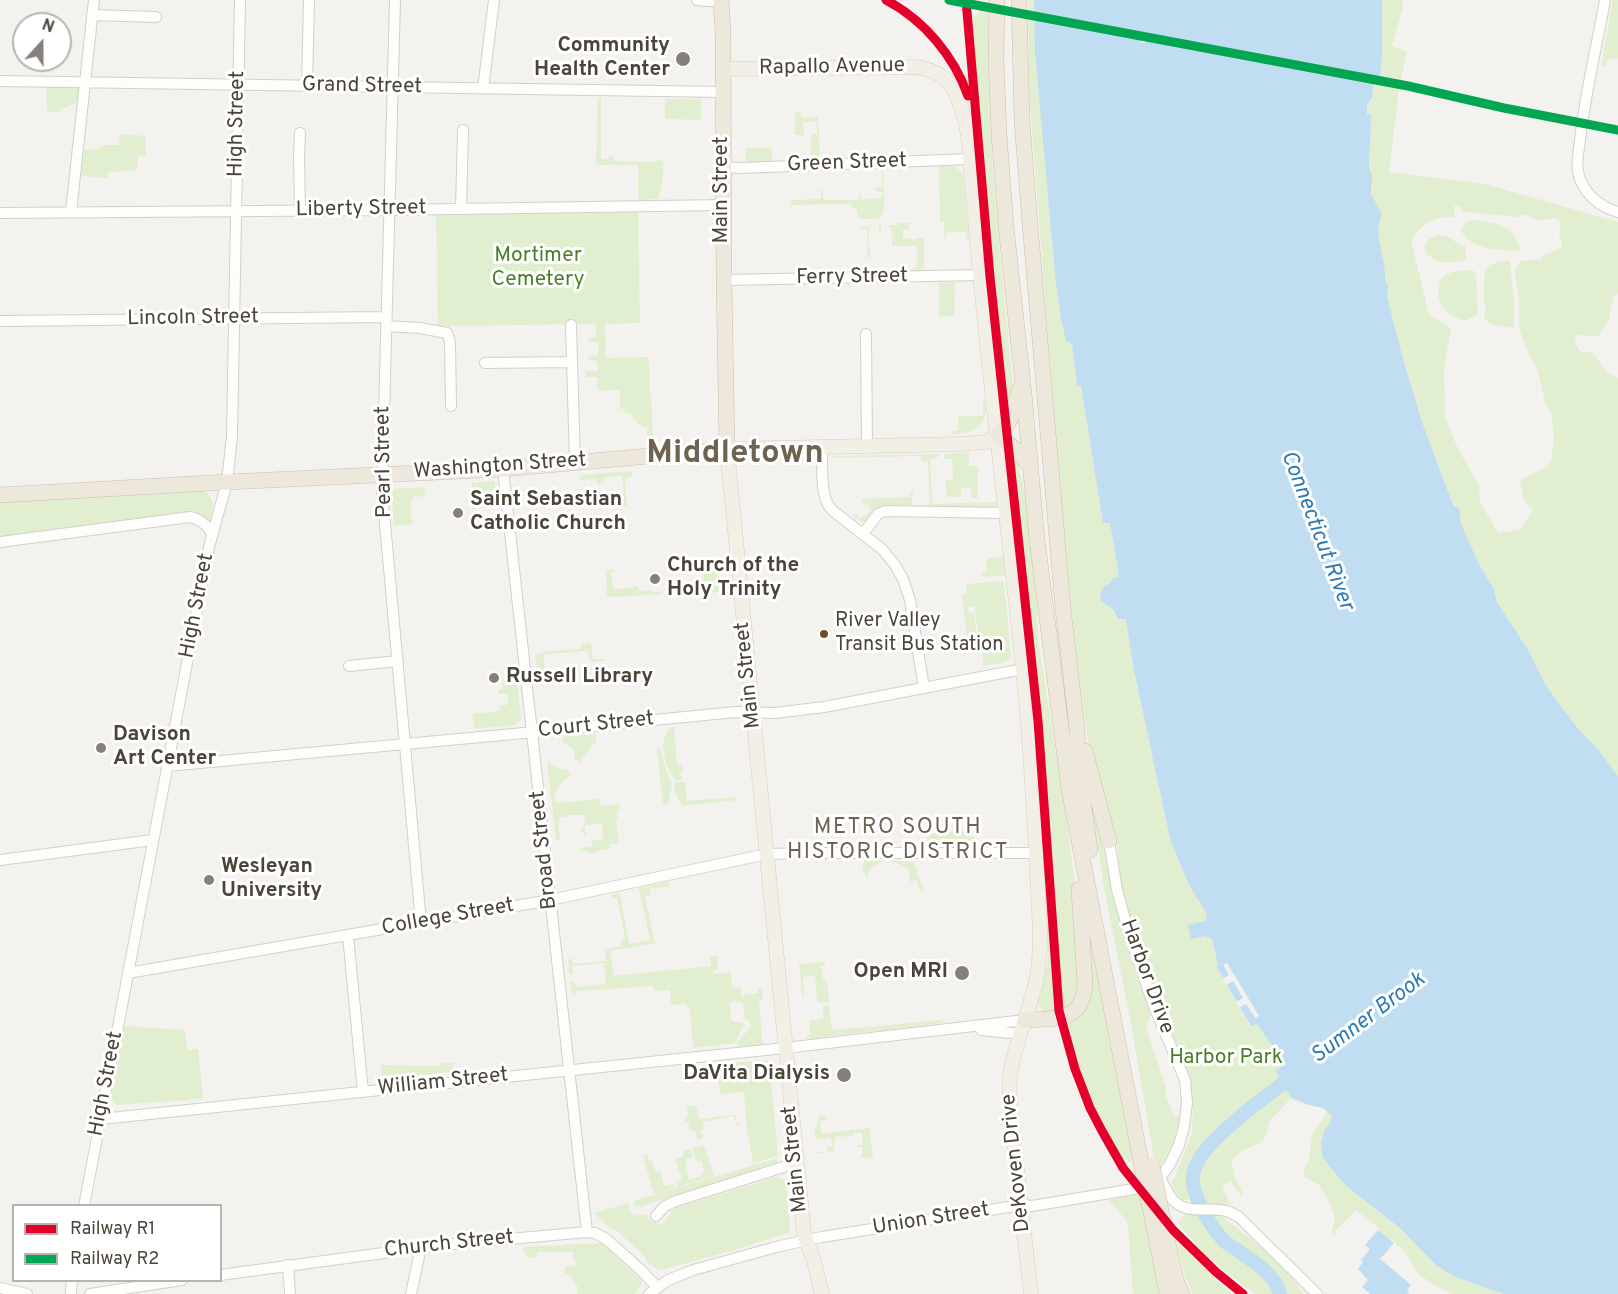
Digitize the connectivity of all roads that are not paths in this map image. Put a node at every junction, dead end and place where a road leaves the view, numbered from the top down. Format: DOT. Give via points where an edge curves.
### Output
graph roads {
  1 [pos="94,0"];
  2 [pos="240,0"];
  3 [pos="309,0"];
  4 [pos="395,0"];
  5 [pos="495,0"];
  6 [pos="697,0"];
  7 [pos="997,0"];
  8 [pos="1019,0"];
  9 [pos="1605,0"];
  10 [pos="721,1"];
  11 [pos="92,15"];
  12 [pos="156,17"];
  13 [pos="723,69"];
  14 [pos="940,74"];
  15 [pos="0,81"];
  16 [pos="85,82"];
  17 [pos="238,85"];
  18 [pos="307,86"];
  19 [pos="392,87"];
  20 [pos="483,89"];
  21 [pos="723,92"];
  22 [pos="463,130"];
  23 [pos="300,133"];
  24 [pos="970,159"];
  25 [pos="723,167"];
  26 [pos="723,205"];
  27 [pos="461,209"];
  28 [pos="300,210"];
  29 [pos="389,210"];
  30 [pos="237,211"];
  31 [pos="71,212"];
  32 [pos="1618,212"];
  33 [pos="0,213"];
  34 [pos="980,275"];
  35 [pos="724,280"];
  36 [pos="234,318"];
  37 [pos="0,321"];
  38 [pos="386,321"];
  39 [pos="571,325"];
  40 [pos="866,334"];
  41 [pos="572,362"];
  42 [pos="485,363"];
  43 [pos="1022,378"];
  44 [pos="451,406"];
  45 [pos="1028,434"];
  46 [pos="998,435"];
  47 [pos="1048,441"];
  48 [pos="867,447"];
  49 [pos="822,448"];
  50 [pos="727,449"];
  51 [pos="575,463"];
  52 [pos="1030,467"];
  53 [pos="503,469"];
  54 [pos="382,475"];
  55 [pos="227,482"];
  56 [pos="0,495"];
  57 [pos="1006,513"];
  58 [pos="863,534"];
  59 [pos="212,536"];
  60 [pos="0,542"];
  61 [pos="398,661"];
  62 [pos="349,666"];
  63 [pos="1023,669"];
  64 [pos="924,688"];
  65 [pos="753,712"];
  66 [pos="1077,728"];
  67 [pos="532,732"];
  68 [pos="405,744"];
  69 [pos="167,766"];
  70 [pos="1076,832"];
  71 [pos="153,840"];
  72 [pos="1109,841"];
  73 [pos="1036,853"];
  74 [pos="767,854"];
  75 [pos="0,860"];
  76 [pos="550,900"];
  77 [pos="421,923"];
  78 [pos="348,935"];
  79 [pos="128,973"];
  80 [pos="1022,1027"];
  81 [pos="785,1048"];
  82 [pos="569,1071"];
  83 [pos="363,1092"];
  84 [pos="100,1119"];
  85 [pos="796,1163"];
  86 [pos="1152,1170"];
  87 [pos="84,1204"];
  88 [pos="1021,1205"];
  89 [pos="656,1216"];
  90 [pos="587,1232"];
  91 [pos="1161,1236"];
  92 [pos="806,1240"];
  93 [pos="420,1247"];
  94 [pos="288,1265"];
  95 [pos="222,1275"];
  96 [pos="175,1282"];
  97 [pos="0,1288"];
  98 [pos="1165,1289"];
  99 [pos="653,1291"];
  100 [pos="27,1294"];
  101 [pos="90,1294"];
  102 [pos="290,1294"];
  103 [pos="411,1294"];
  104 [pos="822,1294"];
  105 [pos="1031,1294"];
  106 [pos="1180,1294"];
  107 [pos="1317,1294"];
  1 -- 11 [label="street"];
  2 -- 17 [label="street, High Street"];
  3 -- 18 [label="street"];
  4 -- 19 [label="street, Pearl Street"];
  5 -- 20 [label="street"];
  6 -- 10 [label="street"];
  7 -- 43 [label="highway" via="999,134"];
  8 -- 47 [label="highway" via="1022,121"];
  9 -- 32 [label="street" via="1577,166 1590,196"];
  10 -- 13 [label="highway, Main Street"];
  11 -- 12 [label="street"];
  11 -- 16 [label="street"];
  13 -- 14 [label="main road, Rapallo Avenue" via="916,67"];
  13 -- 21 [label="highway, Main Street"];
  14 -- 24 [label="main road, DeKoven Drive" via="954,89 963,112"];
  15 -- 16 [label="street, Grand Street"];
  16 -- 17 [label="street, Grand Street"];
  16 -- 31 [label="street"];
  17 -- 18 [label="street, Grand Street"];
  17 -- 30 [label="street, High Street"];
  18 -- 19 [label="street, Grand Street"];
  19 -- 20 [label="street, Grand Street"];
  19 -- 29 [label="street, Pearl Street"];
  20 -- 21 [label="street, Grand Street"];
  21 -- 25 [label="highway, Main Street"];
  22 -- 27 [label="street"];
  23 -- 28 [label="street"];
  24 -- 25 [label="street, Green Street"];
  24 -- 34 [label="main road, DeKoven Drive"];
  25 -- 26 [label="highway, Main Street"];
  26 -- 27 [label="street, Liberty Street"];
  26 -- 35 [label="highway, Main Street"];
  27 -- 29 [label="street, Liberty Street"];
  28 -- 29 [label="street, Liberty Street"];
  28 -- 30 [label="street, Liberty Street"];
  29 -- 38 [label="street, Pearl Street"];
  30 -- 31 [label="street, Liberty Street"];
  30 -- 36 [label="street, High Street"];
  31 -- 33 [label="street, Liberty Street"];
  34 -- 35 [label="street, Ferry Street"];
  34 -- 46 [label="main road, DeKoven Drive"];
  35 -- 50 [label="highway, Main Street"];
  36 -- 37 [label="street, Lincoln Street"];
  36 -- 38 [label="street, Lincoln Street"];
  36 -- 55 [label="street, High Street" via="232,436"];
  38 -- 44 [label="street, Lincoln Street" via="447,333"];
  38 -- 54 [label="street, Pearl Street"];
  39 -- 41 [label="street"];
  40 -- 48 [label="street"];
  41 -- 42 [label="street"];
  41 -- 51 [label="street"];
  43 -- 45 [label="highway"];
  43 -- 46 [label="highway" via="1013,414"];
  45 -- 46 [label="highway"];
  45 -- 47 [label="highway"];
  45 -- 52 [label="highway"];
  46 -- 48 [label="main road, Washington Street" via="975,444"];
  46 -- 52 [label="highway"];
  46 -- 57 [label="main road, DeKoven Drive"];
  47 -- 66 [label="highway"];
  48 -- 49 [label="main road, Washington Street"];
  49 -- 50 [label="main road, Washington Street"];
  49 -- 58 [label="street" via="826,504"];
  50 -- 51 [label="highway, Washington Street"];
  50 -- 65 [label="main road, Main Street"];
  51 -- 53 [label="highway, Washington Street"];
  52 -- 70 [label="highway"];
  53 -- 54 [label="highway, Washington Street"];
  53 -- 67 [label="street, Broad Street"];
  54 -- 55 [label="highway, Washington Street"];
  54 -- 61 [label="street, Pearl Street"];
  55 -- 56 [label="highway, Washington Street"];
  55 -- 59 [label="street, High Street"];
  57 -- 58 [label="street" via="883,512"];
  57 -- 63 [label="main road, DeKoven Drive"];
  58 -- 64 [label="street" via="887,555 904,582"];
  59 -- 60 [label="street" via="207,527 190,517"];
  59 -- 69 [label="street, High Street"];
  61 -- 62 [label="street"];
  61 -- 68 [label="street, Pearl Street"];
  63 -- 64 [label="street, Court Street"];
  63 -- 73 [label="main road, DeKoven Drive"];
  64 -- 65 [label="street, Court Street" via="824,707"];
  65 -- 67 [label="street, Court Street"];
  65 -- 74 [label="main road, Main Street"];
  66 -- 72 [label="highway"];
  66 -- 86 [label="highway" via="1091,860"];
  67 -- 68 [label="street, Court Street"];
  67 -- 76 [label="street, Broad Street"];
  68 -- 69 [label="street, Court Street"];
  68 -- 77 [label="street, Pearl Street"];
  69 -- 71 [label="street, High Street"];
  70 -- 80 [label="highway" via="1083,998 1077,1010 1067,1016"];
  70 -- 86 [label="highway"];
  71 -- 75 [label="street"];
  71 -- 79 [label="street, High Street"];
  72 -- 86 [label="street, Harbor Drive" via="1126,921 1187,1090 1182,1135 1174,1156"];
  73 -- 74 [label="street, College Street"];
  73 -- 80 [label="main road, DeKoven Drive" via="1040,956"];
  74 -- 76 [label="street, College Street"];
  74 -- 81 [label="main road, Main Street"];
  76 -- 77 [label="street, College Street"];
  76 -- 82 [label="street, Broad Street"];
  77 -- 78 [label="street, College Street"];
  78 -- 79 [label="street, College Street"];
  78 -- 83 [label="street"];
  79 -- 84 [label="street, High Street"];
  80 -- 81 [label="street, William Street" via="973,1026"];
  80 -- 88 [label="main road, DeKoven Drive" via="1012,1062 1010,1091"];
  81 -- 82 [label="street, William Street"];
  81 -- 85 [label="main road, Main Street"];
  82 -- 83 [label="street, William Street"];
  82 -- 90 [label="street, Broad Street"];
  83 -- 84 [label="street, William Street"];
  84 -- 87 [label="street, High Street"];
  85 -- 89 [label="street" via="673,1202"];
  85 -- 92 [label="main road, Main Street"];
  86 -- 88 [label="street, Union Street" via="1140,1188"];
  86 -- 91 [label="highway, bridge"];
  86 -- 107 [label="street" via="1172,1199 1184,1208 1218,1210 1239,1217"];
  88 -- 92 [label="street, Union Street"];
  88 -- 105 [label="main road, DeKoven Drive"];
  90 -- 93 [label="street, Church Street"];
  90 -- 99 [label="street" via="606,1239 642,1271"];
  91 -- 98 [label="highway"];
  91 -- 106 [label="highway"];
  92 -- 99 [label="street, Union Street" via="693,1270"];
  92 -- 104 [label="main road, Main Street"];
  93 -- 94 [label="street, Church Street"];
  93 -- 103 [label="street"];
  94 -- 95 [label="street, Church Street"];
  94 -- 102 [label="street"];
  96 -- 101 [label="street"];
  97 -- 100 [label="street"];
}
